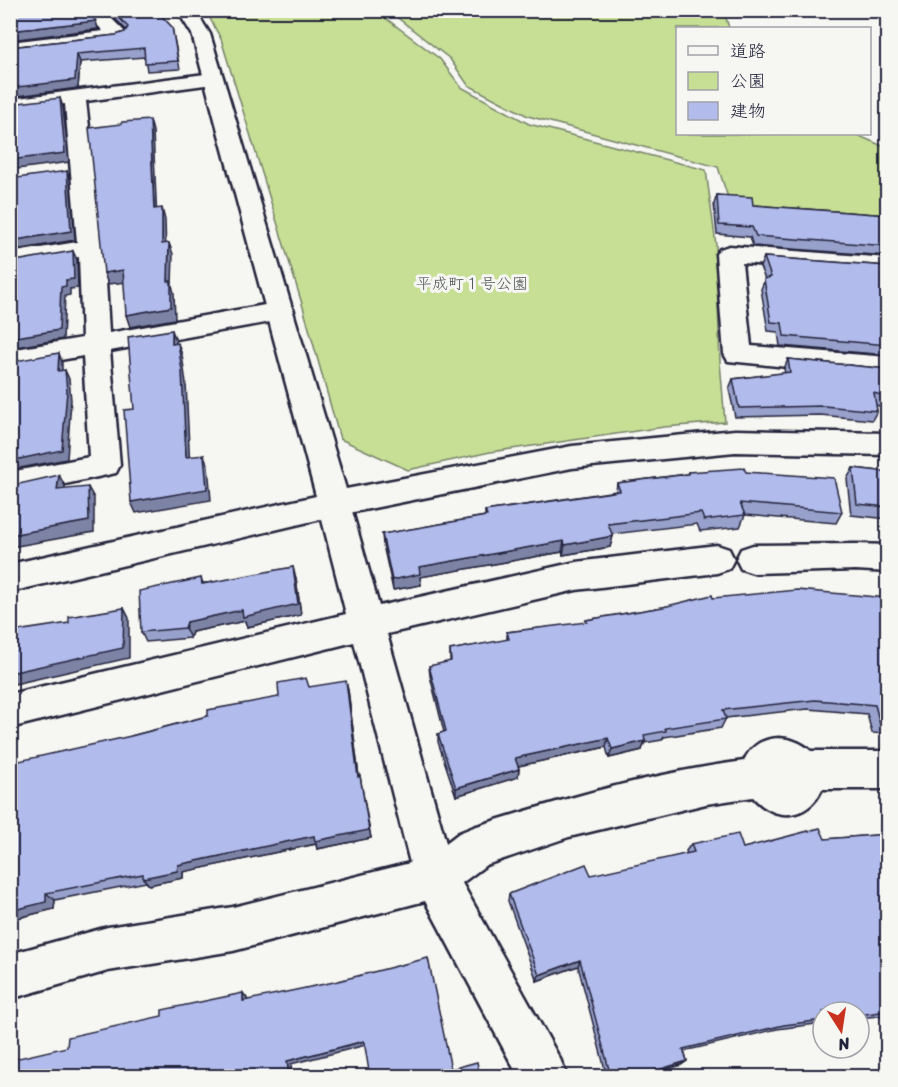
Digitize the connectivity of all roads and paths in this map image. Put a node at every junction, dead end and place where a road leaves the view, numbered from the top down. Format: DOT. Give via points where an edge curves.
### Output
graph roads {
  1 [pos="92,10"];
  2 [pos="186,10"];
  3 [pos="10,48"];
  4 [pos="213,78"];
  5 [pos="75,96"];
  6 [pos="10,105"];
  7 [pos="81,169"];
  8 [pos="58,172"];
  9 [pos="89,248"];
  10 [pos="10,261"];
  11 [pos="888,266"];
  12 [pos="281,311"];
  13 [pos="96,345"];
  14 [pos="10,360"];
  15 [pos="888,367"];
  16 [pos="888,444"];
  17 [pos="10,484"];
  18 [pos="334,504"];
  19 [pos="888,559"];
  20 [pos="10,578"];
  21 [pos="366,626"];
  22 [pos="10,711"];
  23 [pos="888,770"];
  24 [pos="435,877"];
  25 [pos="10,977"];
  26 [pos="543,1077"];
  1 -- 3 [label="street" via="118,35"];
  2 -- 4 [label="street" via="201,34"];
  4 -- 5 [label="street"];
  4 -- 12 [label="street"];
  5 -- 6 [label="street"];
  5 -- 7 [label="street"];
  7 -- 8 [label="street"];
  7 -- 9 [label="street"];
  9 -- 10 [label="street"];
  9 -- 13 [label="street"];
  11 -- 15 [label="street" via="729,254 738,354"];
  12 -- 13 [label="street"];
  12 -- 18 [label="street"];
  13 -- 14 [label="street"];
  13 -- 17 [label="street" via="105,465"];
  16 -- 18 [label="street" via="735,441 572,457"];
  18 -- 20 [label="street"];
  18 -- 21 [label="street"];
  19 -- 21 [label="street" via="753,559 748,550 731,544 718,550 717,559 576,576"];
  21 -- 22 [label="street"];
  21 -- 24 [label="street"];
  23 -- 24 [label="street" via="802,770 792,759 777,755 765,759 762,777 706,785 569,817 474,848"];
  24 -- 25 [label="street" via="234,929 108,949"];
  24 -- 26 [label="street"];
}
